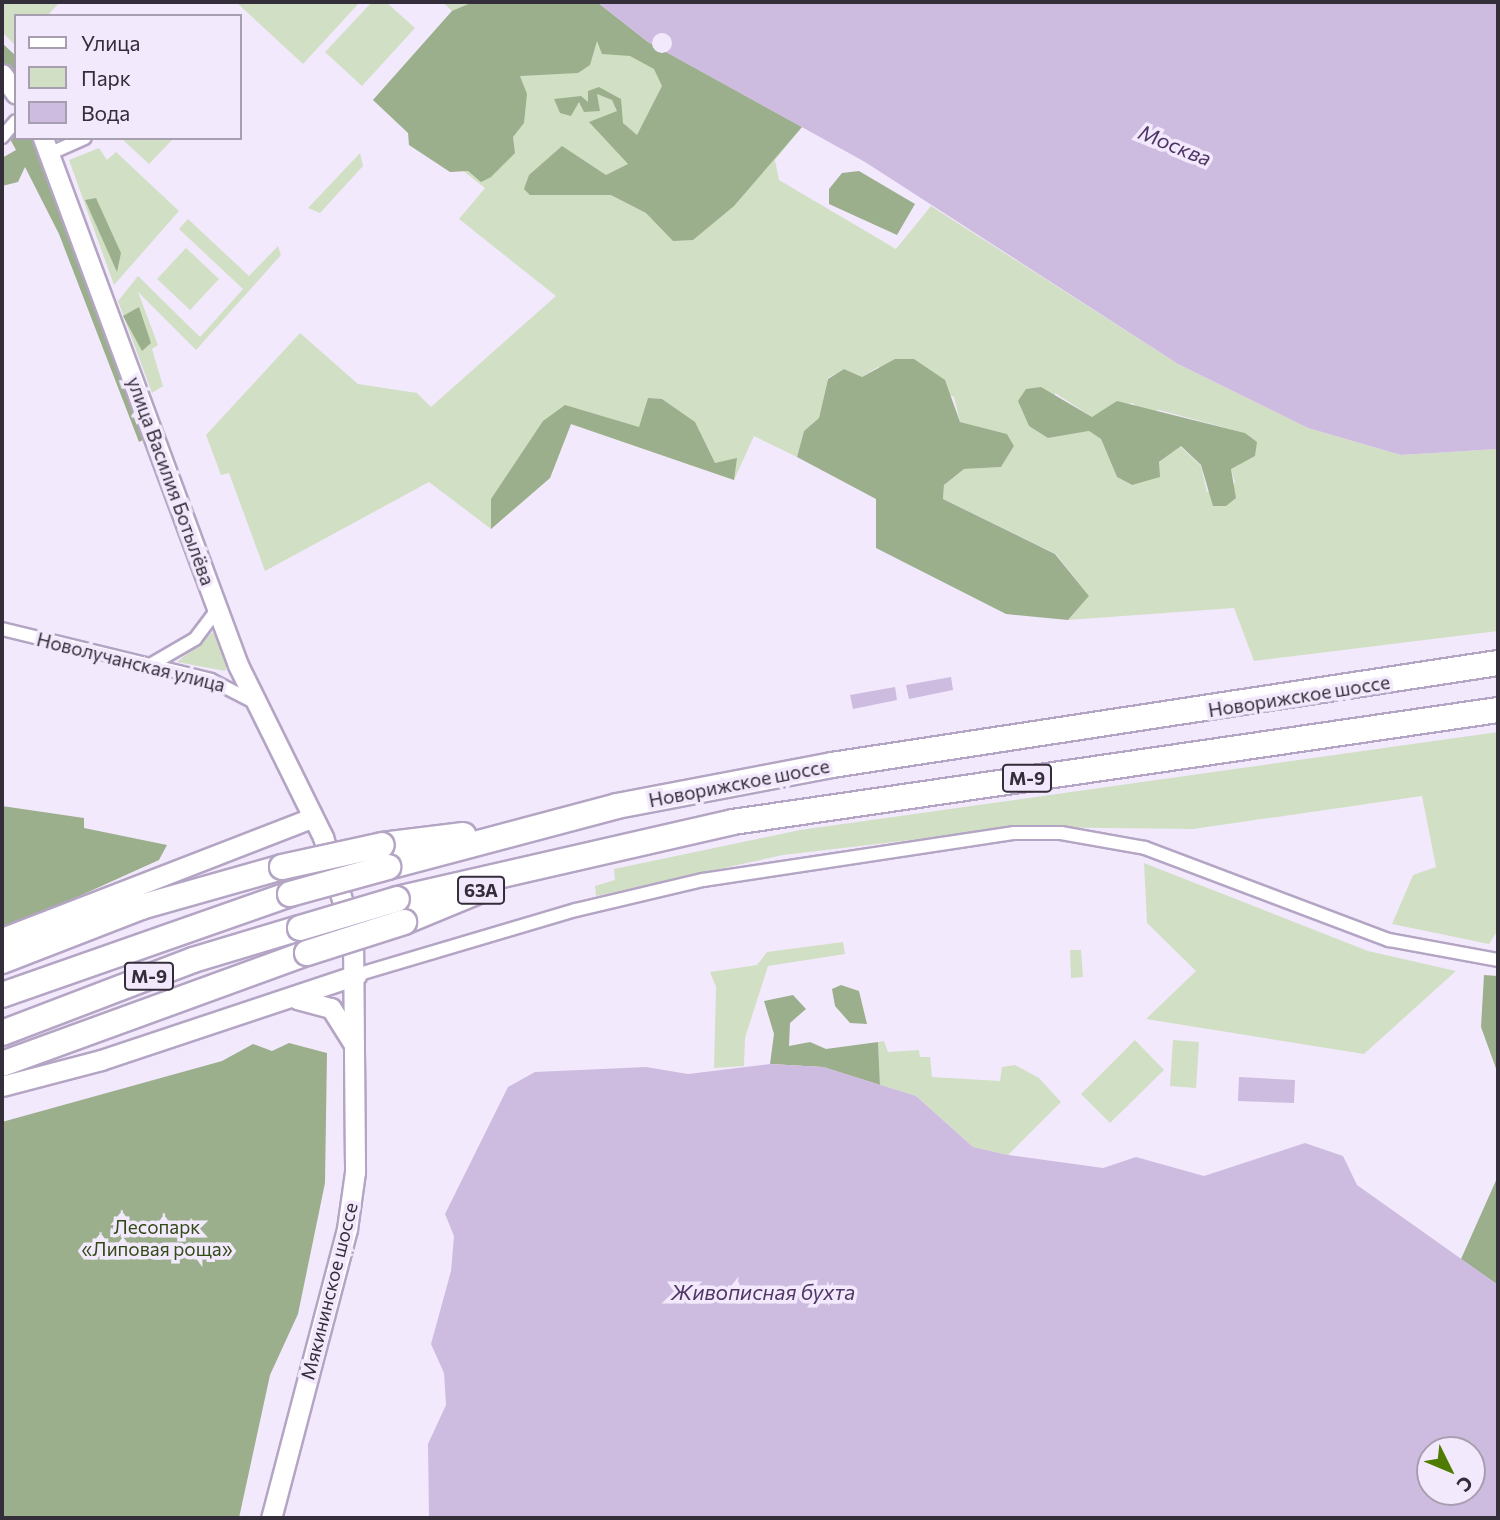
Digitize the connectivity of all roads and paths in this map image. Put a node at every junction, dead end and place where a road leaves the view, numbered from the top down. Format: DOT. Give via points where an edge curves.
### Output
graph roads {
  1 [pos="2,74"];
  2 [pos="14,91"];
  3 [pos="14,123"];
  4 [pos="2,137"];
  5 [pos="74,140"];
  6 [pos="47,145"];
  7 [pos="217,610"];
  8 [pos="2,629"];
  9 [pos="1498,663"];
  10 [pos="151,664"];
  11 [pos="238,664"];
  12 [pos="211,680"];
  13 [pos="254,705"];
  14 [pos="1498,710"];
  15 [pos="312,818"];
  16 [pos="547,824"];
  17 [pos="385,856"];
  18 [pos="558,858"];
  19 [pos="400,911"];
  20 [pos="2,938"];
  21 [pos="1498,960"];
  22 [pos="2,961"];
  23 [pos="356,975"];
  24 [pos="2,995"];
  25 [pos="297,999"];
  26 [pos="2,1033"];
  27 [pos="357,1054"];
  28 [pos="2,1064"];
  29 [pos="2,1086"];
  30 [pos="271,1518"];
  1 -- 2 [label="street"];
  3 -- 4 [label="street"];
  5 -- 6 [label="street"];
  6 -- 7 [label="street, улица Василия Ботылёва"];
  7 -- 10 [label="street" via="195,639"];
  7 -- 11 [label="street, улица Василия Ботылёва"];
  8 -- 10 [label="street, Новолучанская улица"];
  9 -- 16 [label="highway, Новорижское шоссе / М-9" via="832,765"];
  10 -- 12 [label="street, Новолучанская улица"];
  11 -- 12 [label="street"];
  11 -- 13 [label="street, улица Василия Ботылёва"];
  12 -- 13 [label="street, Новолучанская улица"];
  13 -- 15 [label="street, улица Василия Ботылёва"];
  14 -- 18 [label="highway, Новорижское шоссе / М-9" via="831,806"];
  15 -- 20 [label="street"];
  15 -- 23 [label="street, улица Василия Ботылёва" via="341,886"];
  16 -- 17 [label="highway"];
  16 -- 17 [label="highway, Новорижское шоссе / М-9" via="449,852"];
  17 -- 22 [label="highway, bridge" via="282,867 141,907"];
  17 -- 24 [label="highway, Новорижское шоссе / М-9, bridge"];
  18 -- 19 [label="highway, 63A"];
  18 -- 19 [label="highway, Новорижское шоссе / М-9" via="463,881"];
  19 -- 26 [label="highway, Новорижское шоссе / М-9, bridge" via="300,928 86,998"];
  19 -- 28 [label="highway, 63A, bridge" via="307,953"];
  21 -- 23 [label="street" via="1389,940 1145,848 1026,833 703,880 576,910"];
  23 -- 25 [label="street"];
  23 -- 27 [label="street, Мякининское шоссе"];
  25 -- 27 [label="street" via="331,1008"];
  25 -- 29 [label="street"];
  27 -- 30 [label="street, Мякининское шоссе" via="347,1229"];
}
